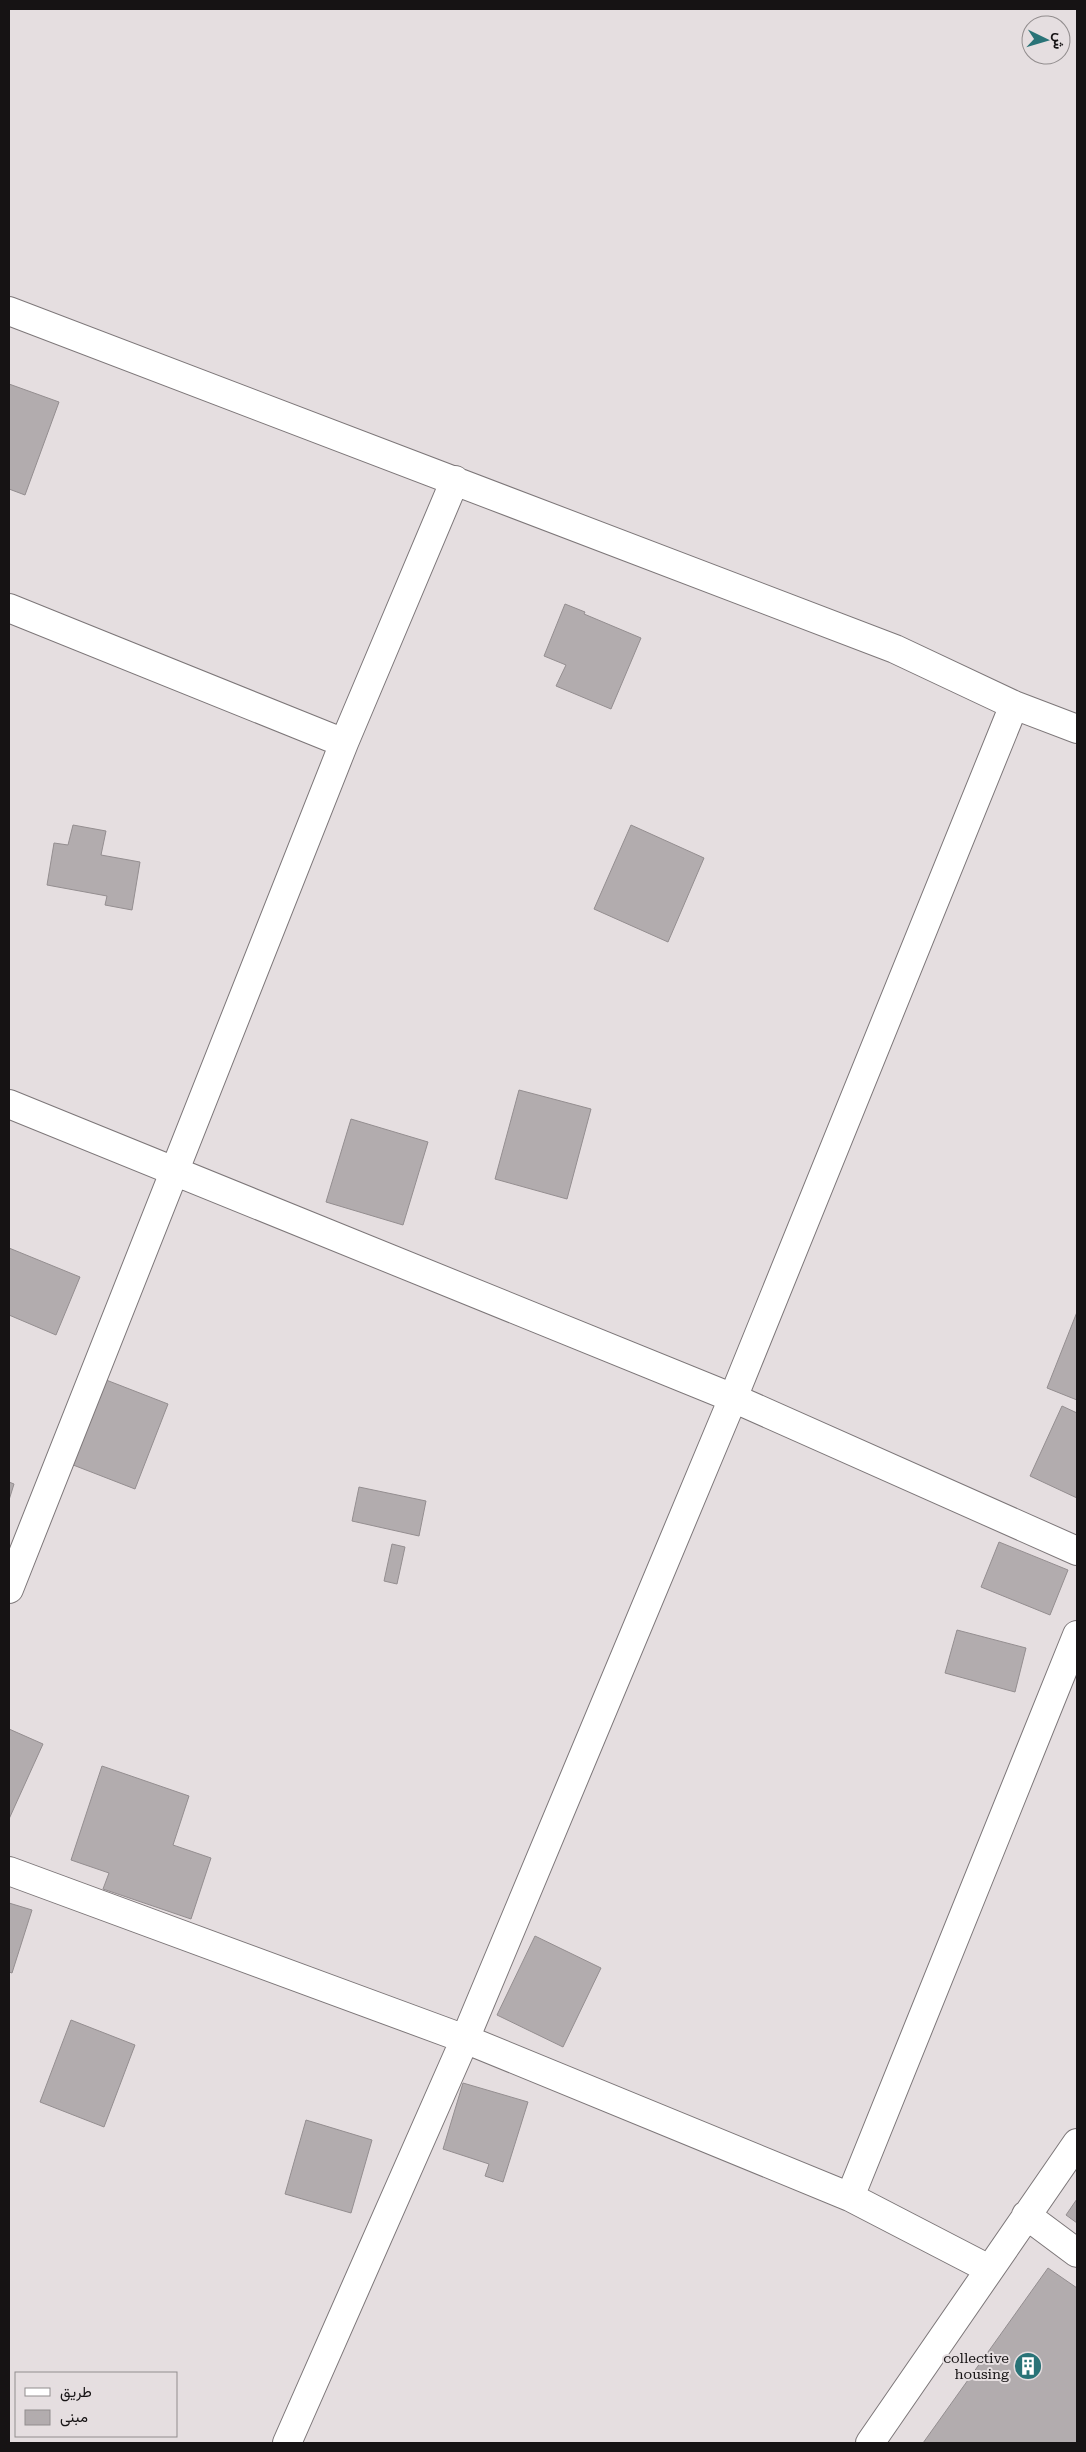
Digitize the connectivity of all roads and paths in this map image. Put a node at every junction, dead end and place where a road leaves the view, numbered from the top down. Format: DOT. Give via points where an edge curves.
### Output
graph roads {
  1 [pos="9,311"];
  2 [pos="455,480"];
  3 [pos="9,608"];
  4 [pos="1014,705"];
  5 [pos="1077,729"];
  6 [pos="344,743"];
  7 [pos="9,1104"];
  8 [pos="174,1170"];
  9 [pos="733,1398"];
  10 [pos="1077,1551"];
  11 [pos="11,1578"];
  12 [pos="1077,1635"];
  13 [pos="9,1870"];
  14 [pos="465,2039"];
  15 [pos="1077,2143"];
  16 [pos="850,2197"];
  17 [pos="1026,2215"];
  18 [pos="1077,2253"];
  19 [pos="990,2269"];
  20 [pos="287,2443"];
  21 [pos="870,2443"];
  1 -- 2 [label="street"];
  2 -- 4 [label="street" via="895,649"];
  2 -- 6 [label="street"];
  3 -- 6 [label="street"];
  4 -- 5 [label="street"];
  4 -- 9 [label="street"];
  6 -- 8 [label="street"];
  7 -- 8 [label="street"];
  8 -- 9 [label="street"];
  8 -- 11 [label="street"];
  9 -- 10 [label="street"];
  9 -- 14 [label="street"];
  12 -- 16 [label="street"];
  13 -- 14 [label="street"];
  14 -- 16 [label="street"];
  14 -- 20 [label="street"];
  15 -- 17 [label="street"];
  16 -- 19 [label="street"];
  17 -- 18 [label="street"];
  17 -- 19 [label="street"];
  19 -- 21 [label="street"];
}
